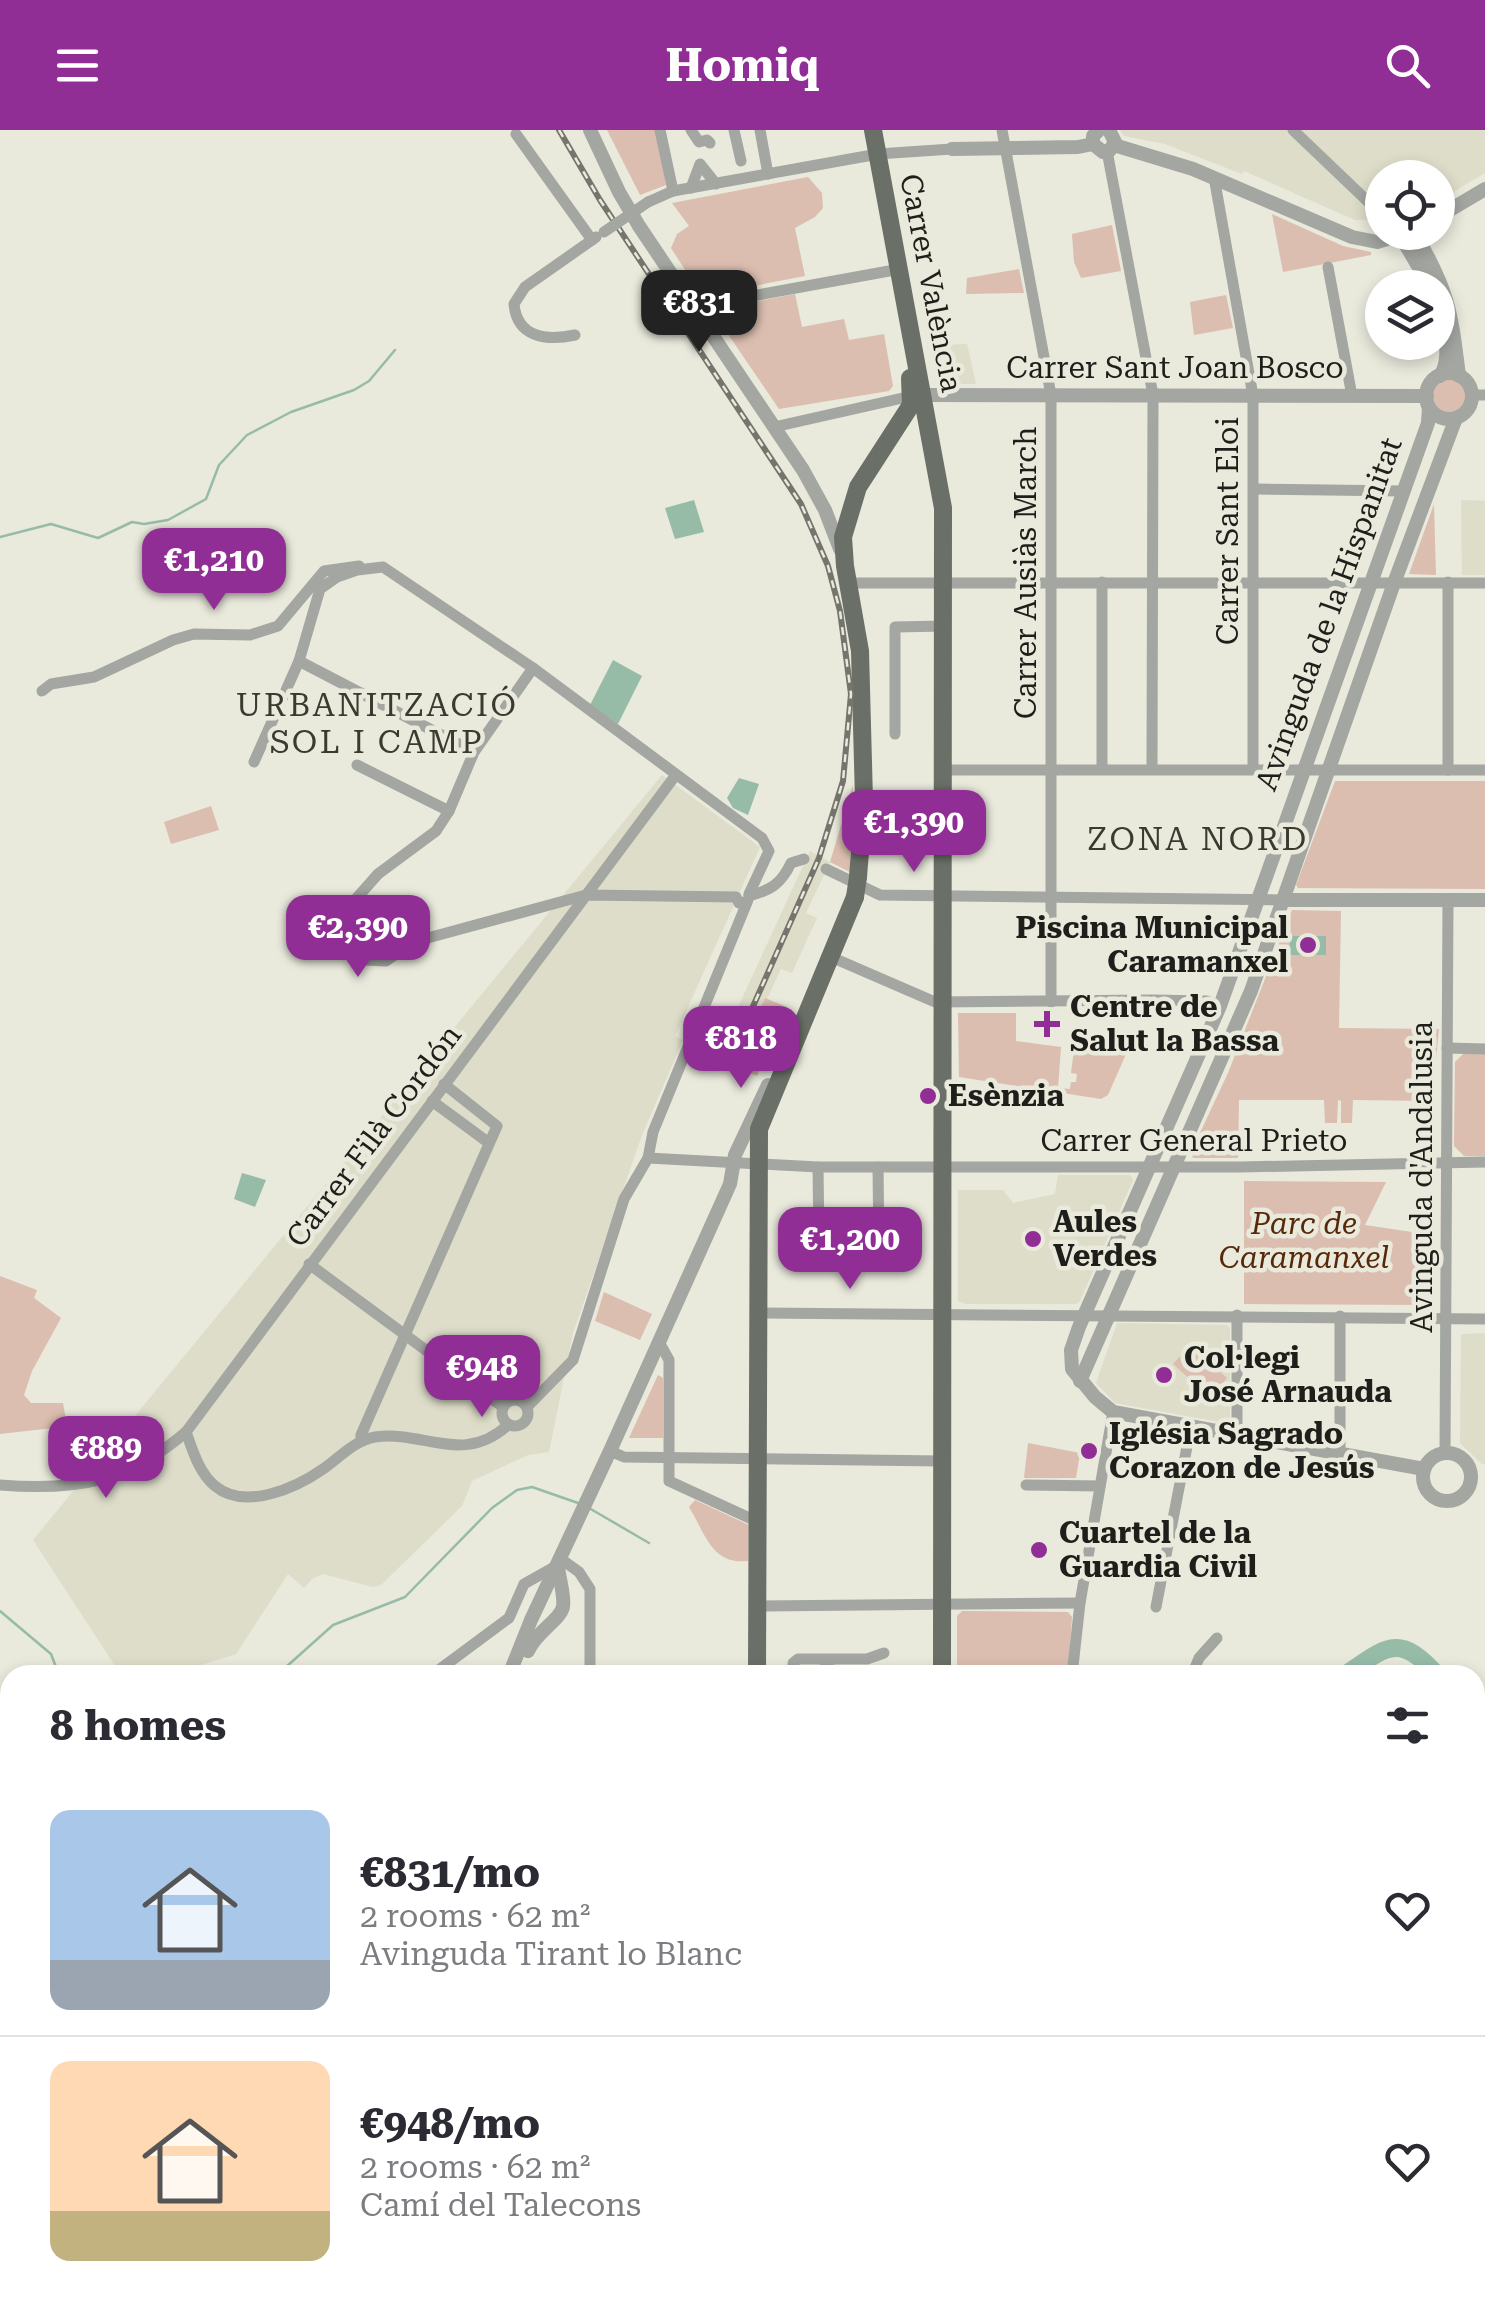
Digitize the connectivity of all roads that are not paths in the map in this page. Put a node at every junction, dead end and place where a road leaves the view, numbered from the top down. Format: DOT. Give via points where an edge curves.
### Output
graph roads {
  1 [pos="590,130"];
  2 [pos="660,130"];
  3 [pos="734,130"];
  4 [pos="760,130"];
  5 [pos="862,130"];
  6 [pos="874,130"];
  7 [pos="1002,130"];
  8 [pos="1294,130"];
  9 [pos="516,134"];
  10 [pos="1104,140"];
  11 [pos="1005,148"];
  12 [pos="952,149"];
  13 [pos="872,155"];
  14 [pos="741,161"];
  15 [pos="768,174"];
  16 [pos="1214,178"];
  17 [pos="716,184"];
  18 [pos="692,188"];
  19 [pos="1485,189"];
  20 [pos="673,192"];
  21 [pos="1365,199"];
  22 [pos="1455,207"];
  23 [pos="592,240"];
  24 [pos="1365,240"];
  25 [pos="1419,250"];
  26 [pos="1328,267"];
  27 [pos="889,271"];
  28 [pos="695,310"];
  29 [pos="575,335"];
  30 [pos="1446,360"];
  31 [pos="1440,376"];
  32 [pos="1459,376"];
  33 [pos="918,395"];
  34 [pos="1051,395"];
  35 [pos="1153,395"];
  36 [pos="1478,395"];
  37 [pos="1254,396"];
  38 [pos="1352,396"];
  39 [pos="1428,402"];
  40 [pos="1456,418"];
  41 [pos="774,426"];
  42 [pos="894,432"];
  43 [pos="933,446"];
  44 [pos="1254,489"];
  45 [pos="1403,491"];
  46 [pos="384,567"];
  47 [pos="847,574"];
  48 [pos="945,582"];
  49 [pos="1052,582"];
  50 [pos="1102,582"];
  51 [pos="1152,582"];
  52 [pos="1448,582"];
  53 [pos="1253,583"];
  54 [pos="1394,583"];
  55 [pos="1369,584"];
  56 [pos="1485,584"];
  57 [pos="945,626"];
  58 [pos="299,661"];
  59 [pos="533,668"];
  60 [pos="42,691"];
  61 [pos="895,734"];
  62 [pos="474,752"];
  63 [pos="254,762"];
  64 [pos="357,765"];
  65 [pos="1050,769"];
  66 [pos="1102,769"];
  67 [pos="1152,769"];
  68 [pos="1253,769"];
  69 [pos="945,770"];
  70 [pos="1303,770"];
  71 [pos="1329,770"];
  72 [pos="1448,770"];
  73 [pos="1485,770"];
  74 [pos="675,776"];
  75 [pos="449,811"];
  76 [pos="804,860"];
  77 [pos="826,869"];
  78 [pos="586,895"];
  79 [pos="944,896"];
  80 [pos="745,897"];
  81 [pos="1051,897"];
  82 [pos="1257,899"];
  83 [pos="1283,900"];
  84 [pos="1448,900"];
  85 [pos="1485,900"];
  86 [pos="831,957"];
  87 [pos="944,1002"];
  88 [pos="1051,1002"];
  89 [pos="1220,1006"];
  90 [pos="793,1041"];
  91 [pos="1447,1048"];
  92 [pos="1485,1049"];
  93 [pos="444,1084"];
  94 [pos="432,1101"];
  95 [pos="489,1144"];
  96 [pos="648,1158"];
  97 [pos="1485,1162"];
  98 [pos="732,1164"];
  99 [pos="1445,1164"];
  100 [pos="757,1166"];
  101 [pos="1149,1166"];
  102 [pos="944,1167"];
  103 [pos="1174,1167"];
  104 [pos="818,1168"];
  105 [pos="878,1168"];
  106 [pos="819,1242"];
  107 [pos="879,1246"];
  108 [pos="309,1264"];
  109 [pos="758,1313"];
  110 [pos="943,1313"];
  111 [pos="1084,1314"];
  112 [pos="1110,1314"];
  113 [pos="1237,1315"];
  114 [pos="1340,1316"];
  115 [pos="1446,1318"];
  116 [pos="1485,1320"];
  117 [pos="405,1333"];
  118 [pos="659,1342"];
  119 [pos="1080,1381"];
  120 [pos="503,1407"];
  121 [pos="527,1407"];
  122 [pos="1113,1412"];
  123 [pos="508,1425"];
  124 [pos="1191,1426"];
  125 [pos="186,1432"];
  126 [pos="1236,1435"];
  127 [pos="361,1442"];
  128 [pos="1446,1453"];
  129 [pos="1340,1454"];
  130 [pos="608,1458"];
  131 [pos="669,1458"];
  132 [pos="756,1459"];
  133 [pos="942,1460"];
  134 [pos="1424,1469"];
  135 [pos="1478,1475"];
  136 [pos="0,1485"];
  137 [pos="1026,1485"];
  138 [pos="1100,1486"];
  139 [pos="756,1521"];
  140 [pos="559,1562"];
  141 [pos="541,1580"];
  142 [pos="562,1595"];
  143 [pos="942,1603"];
  144 [pos="1080,1603"];
  145 [pos="517,1605"];
  146 [pos="758,1606"];
  147 [pos="1156,1607"];
  148 [pos="552,1621"];
  149 [pos="528,1626"];
  150 [pos="1217,1638"];
  151 [pos="884,1653"];
  152 [pos="867,1659"];
  153 [pos="823,1660"];
  154 [pos="445,1665"];
  155 [pos="513,1665"];
  156 [pos="522,1665"];
  157 [pos="590,1665"];
  158 [pos="758,1665"];
  159 [pos="795,1665"];
  160 [pos="827,1665"];
  161 [pos="867,1665"];
  162 [pos="942,1665"];
  163 [pos="1073,1665"];
  164 [pos="1196,1665"];
  1 -- 28 [label="street" via="619,192"];
  2 -- 20 [label="street"];
  3 -- 14 [label="street"];
  4 -- 15 [label="street"];
  5 -- 13 [label="main road, Carrer València"];
  6 -- 13 [label="main road, Carrer València"];
  7 -- 11 [label="street, Carrer Ausiàs March"];
  8 -- 21 [label="street"];
  9 -- 23 [label="street"];
  10 -- 11 [label="street"];
  10 -- 16 [label="street"];
  10 -- 35 [label="street"];
  11 -- 12 [label="street"];
  11 -- 34 [label="street, Carrer Ausiàs March"];
  12 -- 13 [label="street"];
  13 -- 15 [label="street"];
  13 -- 27 [label="main road, Carrer València"];
  13 -- 33 [label="main road, Carrer València"];
  15 -- 17 [label="street"];
  16 -- 24 [label="street"];
  16 -- 37 [label="street, Carrer Sant Eloi"];
  17 -- 18 [label="street"];
  17 -- 18 [label="street" via="700,164"];
  18 -- 20 [label="street"];
  19 -- 22 [label="street"];
  20 -- 23 [label="street, bridge"];
  23 -- 29 [label="street" via="525,287 514,304 517,321 531,334"];
  25 -- 32 [label="street" via="1450,305"];
  26 -- 38 [label="street"];
  27 -- 28 [label="street"];
  27 -- 33 [label="main road, Carrer València"];
  28 -- 41 [label="street"];
  30 -- 31 [label="street"];
  31 -- 32 [label="street"];
  31 -- 39 [label="street" via="1430,384"];
  32 -- 36 [label="street"];
  33 -- 34 [label="street, Carrer Sant Joan Bosco"];
  33 -- 41 [label="street"];
  33 -- 42 [label="main road"];
  33 -- 43 [label="main road, Carrer València"];
  34 -- 35 [label="street, Carrer Sant Joan Bosco"];
  34 -- 49 [label="street, Carrer Ausiàs March"];
  35 -- 37 [label="street, Carrer Sant Joan Bosco"];
  35 -- 51 [label="street"];
  36 -- 40 [label="street"];
  37 -- 38 [label="street, Carrer Sant Joan Bosco"];
  37 -- 44 [label="street, Carrer Sant Eloi"];
  38 -- 39 [label="street, Carrer Sant Joan Bosco"];
  39 -- 40 [label="street" via="1441,418"];
  39 -- 45 [label="street, Avinguda de la Hispanitat" via="1428,423"];
  40 -- 54 [label="street, Avinguda de la Hispanitat"];
  41 -- 47 [label="street" via="825,510"];
  42 -- 43 [label="main road, Carrer València" via="919,432"];
  42 -- 47 [label="main road" via="850,505"];
  43 -- 48 [label="main road, Carrer València"];
  44 -- 45 [label="street"];
  44 -- 53 [label="street, Carrer Sant Eloi"];
  45 -- 55 [label="street, Avinguda de la Hispanitat"];
  46 -- 58 [label="street" via="357,570 320,590"];
  46 -- 59 [label="street"];
  46 -- 60 [label="street" via="324,571 278,626 250,634 194,634 94,677"];
  47 -- 48 [label="street"];
  47 -- 86 [label="main road, bridge" via="860,651 863,832 855,897"];
  48 -- 49 [label="street"];
  48 -- 57 [label="main road, Carrer València"];
  49 -- 50 [label="street"];
  49 -- 65 [label="street, Carrer Ausiàs March"];
  50 -- 51 [label="street"];
  50 -- 66 [label="street"];
  51 -- 53 [label="street"];
  51 -- 67 [label="street"];
  52 -- 54 [label="street"];
  52 -- 56 [label="street"];
  52 -- 72 [label="street"];
  53 -- 55 [label="street"];
  53 -- 68 [label="street, Carrer Sant Eloi"];
  54 -- 55 [label="street"];
  54 -- 71 [label="street, Avinguda de la Hispanitat"];
  55 -- 70 [label="street, Avinguda de la Hispanitat"];
  57 -- 61 [label="street" via="896,627"];
  57 -- 69 [label="main road, Carrer València"];
  58 -- 62 [label="street"];
  58 -- 63 [label="street"];
  59 -- 62 [label="street"];
  59 -- 74 [label="street"];
  62 -- 75 [label="street"];
  64 -- 75 [label="street"];
  65 -- 66 [label="street"];
  65 -- 69 [label="street"];
  65 -- 81 [label="street, Carrer Ausiàs March"];
  66 -- 67 [label="street"];
  67 -- 68 [label="street"];
  68 -- 70 [label="street"];
  69 -- 79 [label="main road, Carrer València"];
  70 -- 71 [label="street"];
  70 -- 82 [label="street, Avinguda de la Hispanitat"];
  71 -- 72 [label="street"];
  71 -- 83 [label="street, Avinguda de la Hispanitat"];
  72 -- 73 [label="street"];
  74 -- 78 [label="street, Carrer Filà Cordón"];
  74 -- 80 [label="street" via="762,838 768,851"];
  75 -- 78 [label="street" via="340,917 346,946 364,960 386,961 414,942"];
  76 -- 80 [label="street" via="791,863 772,889"];
  77 -- 79 [label="street" via="880,895"];
  78 -- 80 [label="street"];
  78 -- 93 [label="street, Carrer Filà Cordón"];
  79 -- 81 [label="street"];
  79 -- 87 [label="main road, Carrer València"];
  80 -- 96 [label="street"];
  81 -- 82 [label="street"];
  81 -- 88 [label="street, Carrer Ausiàs March"];
  82 -- 83 [label="street"];
  82 -- 89 [label="street, Avinguda de la Hispanitat"];
  83 -- 84 [label="street"];
  83 -- 103 [label="street, Avinguda de la Hispanitat" via="1251,992"];
  84 -- 85 [label="street"];
  84 -- 91 [label="street, Avinguda d'Andalusia"];
  86 -- 87 [label="street"];
  86 -- 90 [label="main road"];
  87 -- 88 [label="street"];
  87 -- 102 [label="main road, Carrer València"];
  88 -- 89 [label="street"];
  89 -- 101 [label="street, Avinguda de la Hispanitat"];
  90 -- 98 [label="street"];
  90 -- 100 [label="main road" via="760,1124"];
  91 -- 92 [label="street"];
  91 -- 99 [label="street, Avinguda d'Andalusia"];
  93 -- 94 [label="street, Carrer Filà Cordón"];
  93 -- 95 [label="street" via="495,1122"];
  94 -- 95 [label="street"];
  94 -- 108 [label="street, Carrer Filà Cordón"];
  95 -- 117 [label="street"];
  96 -- 98 [label="street, Carrer General Prieto"];
  96 -- 121 [label="street" via="624,1200 573,1360"];
  97 -- 99 [label="street, Carrer General Prieto"];
  98 -- 100 [label="street, Carrer General Prieto"];
  98 -- 118 [label="street" via="730,1184"];
  99 -- 103 [label="street, Carrer General Prieto"];
  99 -- 115 [label="street, Avinguda d'Andalusia"];
  100 -- 104 [label="street, Carrer General Prieto"];
  100 -- 109 [label="main road"];
  101 -- 102 [label="street, Carrer General Prieto"];
  101 -- 103 [label="street, Carrer General Prieto"];
  101 -- 111 [label="street, Avinguda de la Hispanitat"];
  102 -- 105 [label="street, Carrer General Prieto"];
  102 -- 110 [label="main road, Carrer València"];
  103 -- 112 [label="street, Avinguda de la Hispanitat"];
  104 -- 105 [label="street, Carrer General Prieto"];
  104 -- 106 [label="street"];
  105 -- 107 [label="street"];
  108 -- 117 [label="street"];
  108 -- 125 [label="street, Carrer Filà Cordón"];
  109 -- 110 [label="street"];
  109 -- 132 [label="main road"];
  110 -- 111 [label="street"];
  110 -- 133 [label="main road, Carrer València"];
  111 -- 112 [label="street"];
  111 -- 119 [label="street, Avinguda de la Hispanitat" via="1070,1357"];
  112 -- 113 [label="street"];
  112 -- 119 [label="street, Avinguda de la Hispanitat"];
  113 -- 114 [label="street"];
  113 -- 126 [label="street"];
  114 -- 115 [label="street"];
  114 -- 129 [label="street"];
  115 -- 116 [label="street"];
  115 -- 128 [label="street, Avinguda d'Andalusia"];
  117 -- 120 [label="street"];
  117 -- 127 [label="street"];
  118 -- 130 [label="street"];
  118 -- 131 [label="street" via="669,1360"];
  119 -- 122 [label="street"];
  120 -- 121 [label="street" via="516,1400"];
  120 -- 123 [label="street"];
  121 -- 123 [label="street" via="526,1422"];
  122 -- 124 [label="street"];
  122 -- 138 [label="street"];
  123 -- 127 [label="street" via="466,1445 383,1437"];
  124 -- 126 [label="street"];
  124 -- 147 [label="street"];
  125 -- 127 [label="street" via="210,1481 242,1496 293,1486"];
  125 -- 136 [label="street, Carrer Filà Cordón" via="148,1461 108,1479 64,1488"];
  126 -- 129 [label="street"];
  128 -- 134 [label="street"];
  128 -- 135 [label="street" via="1463,1458"];
  129 -- 134 [label="street"];
  130 -- 131 [label="street"];
  130 -- 140 [label="street"];
  131 -- 132 [label="street"];
  131 -- 139 [label="street" via="669,1480"];
  132 -- 133 [label="street"];
  132 -- 139 [label="main road"];
  133 -- 143 [label="main road, Carrer València"];
  134 -- 135 [label="street" via="1428,1492 1441,1501 1463,1496"];
  137 -- 138 [label="street"];
  138 -- 144 [label="street"];
  139 -- 146 [label="main road"];
  140 -- 141 [label="street"];
  140 -- 142 [label="street"];
  140 -- 157 [label="street" via="579,1572 590,1589"];
  141 -- 142 [label="street"];
  141 -- 145 [label="street" via="524,1584"];
  141 -- 149 [label="street"];
  142 -- 148 [label="street"];
  143 -- 144 [label="street"];
  143 -- 146 [label="street"];
  143 -- 162 [label="main road, Carrer València"];
  144 -- 163 [label="street"];
  145 -- 149 [label="street"];
  145 -- 154 [label="street"];
  146 -- 158 [label="main road"];
  148 -- 149 [label="street"];
  148 -- 156 [label="street" via="533,1639"];
  149 -- 155 [label="street"];
  150 -- 164 [label="street"];
  151 -- 152 [label="street"];
  152 -- 153 [label="street"];
  152 -- 161 [label="street"];
  153 -- 159 [label="street" via="798,1659"];
  153 -- 160 [label="street"];
}
